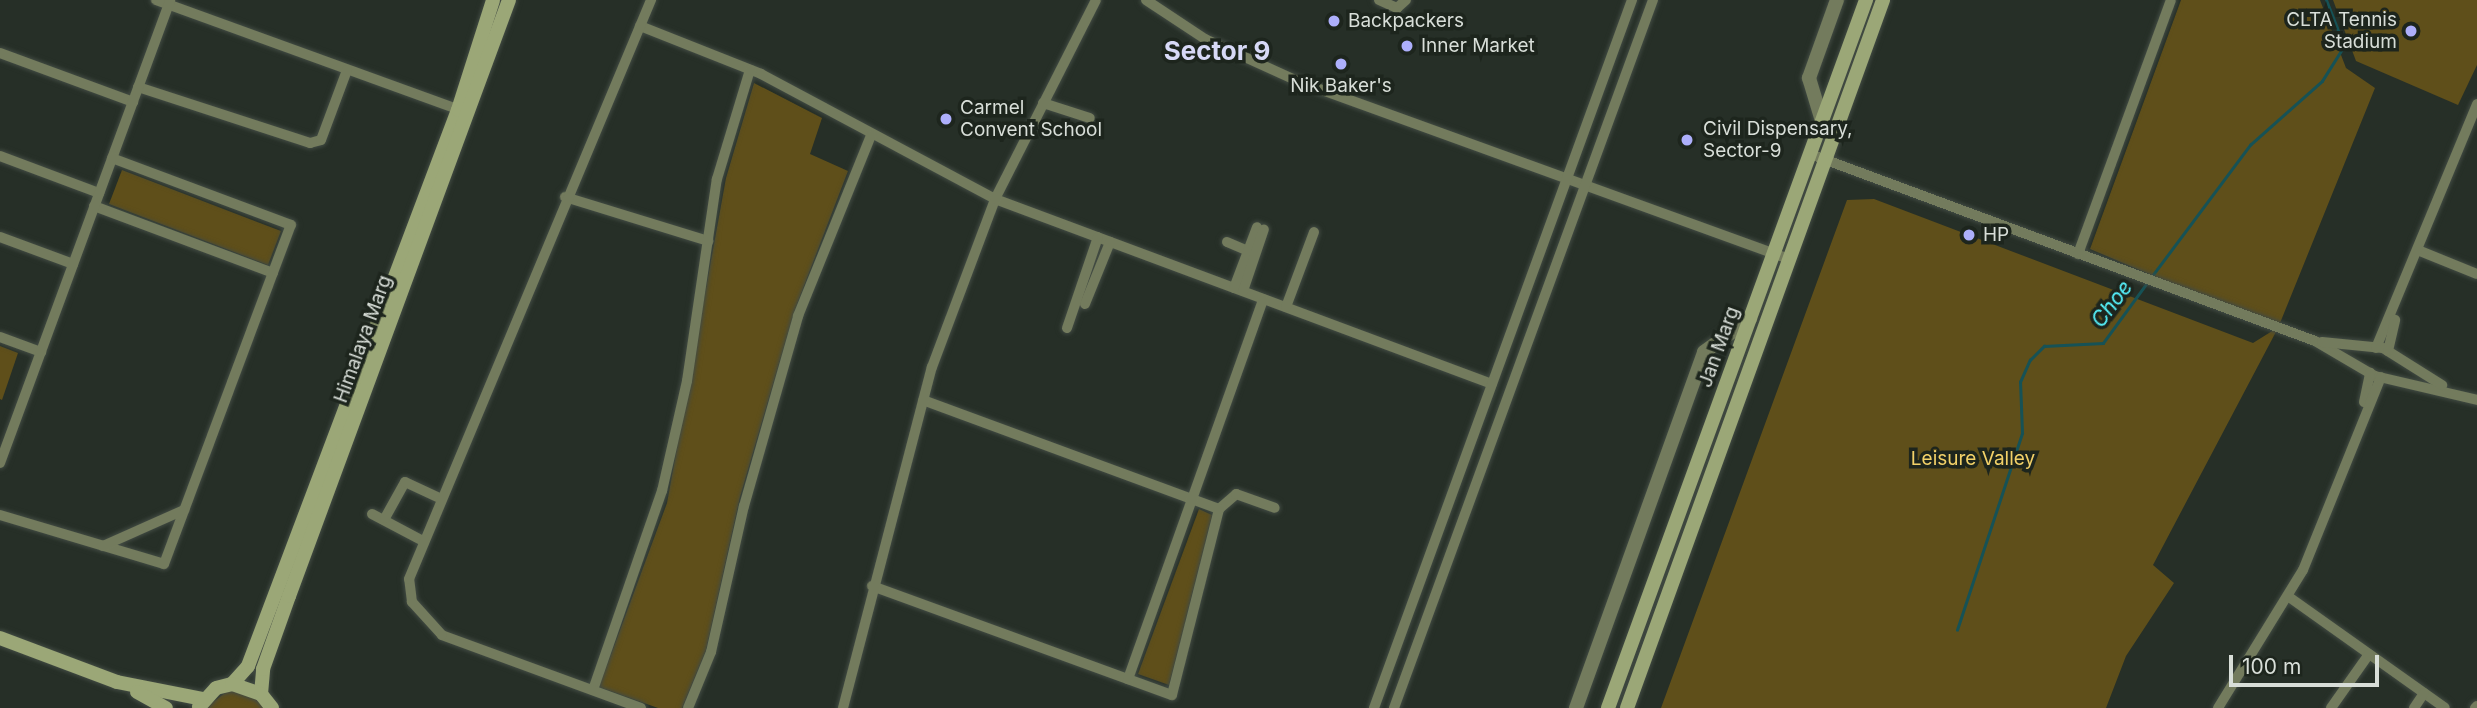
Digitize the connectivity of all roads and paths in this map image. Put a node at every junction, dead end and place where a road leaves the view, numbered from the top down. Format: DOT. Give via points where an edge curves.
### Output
graph roads {
  1 [pos="156,0"];
  2 [pos="493,0"];
  3 [pos="509,0"];
  4 [pos="651,0"];
  5 [pos="1096,0"];
  6 [pos="1146,0"];
  7 [pos="1379,0"];
  8 [pos="1406,0"];
  9 [pos="1632,0"];
  10 [pos="1653,0"];
  11 [pos="1837,0"];
  12 [pos="1866,0"];
  13 [pos="1883,0"];
  14 [pos="2171,0"];
  15 [pos="169,2"];
  16 [pos="640,26"];
  17 [pos="0,53"];
  18 [pos="348,69"];
  19 [pos="750,70"];
  20 [pos="138,87"];
  21 [pos="133,102"];
  22 [pos="1043,103"];
  23 [pos="2477,104"];
  24 [pos="463,111"];
  25 [pos="1090,118"];
  26 [pos="1822,121"];
  27 [pos="872,135"];
  28 [pos="1810,155"];
  29 [pos="0,156"];
  30 [pos="112,158"];
  31 [pos="1825,160"];
  32 [pos="1567,177"];
  33 [pos="1586,183"];
  34 [pos="99,193"];
  35 [pos="565,197"];
  36 [pos="995,198"];
  37 [pos="94,206"];
  38 [pos="1314,232"];
  39 [pos="0,237"];
  40 [pos="1098,237"];
  41 [pos="708,241"];
  42 [pos="1110,242"];
  43 [pos="1227,242"];
  44 [pos="1248,251"];
  45 [pos="2420,251"];
  46 [pos="1773,253"];
  47 [pos="2078,254"];
  48 [pos="1789,259"];
  49 [pos="73,264"];
  50 [pos="274,273"];
  51 [pos="2477,274"];
  52 [pos="1238,290"];
  53 [pos="1263,299"];
  54 [pos="1084,304"];
  55 [pos="1286,307"];
  56 [pos="1750,319"];
  57 [pos="1067,328"];
  58 [pos="0,337"];
  59 [pos="2315,341"];
  60 [pos="2382,351"];
  61 [pos="41,352"];
  62 [pos="2376,374"];
  63 [pos="1492,384"];
  64 [pos="2450,390"];
  65 [pos="923,400"];
  66 [pos="2477,400"];
  67 [pos="0,463"];
  68 [pos="1191,497"];
  69 [pos="440,498"];
  70 [pos="1275,508"];
  71 [pos="1219,509"];
  72 [pos="184,510"];
  73 [pos="372,514"];
  74 [pos="0,515"];
  75 [pos="385,518"];
  76 [pos="423,541"];
  77 [pos="103,546"];
  78 [pos="872,586"];
  79 [pos="2288,597"];
  80 [pos="0,638"];
  81 [pos="2369,654"];
  82 [pos="1128,679"];
  83 [pos="117,682"];
  84 [pos="232,684"];
  85 [pos="593,690"];
  86 [pos="2424,693"];
  87 [pos="261,694"];
  88 [pos="200,704"];
  89 [pos="166,708"];
  90 [pos="272,708"];
  91 [pos="641,708"];
  92 [pos="688,708"];
  93 [pos="843,708"];
  94 [pos="1374,708"];
  95 [pos="1394,708"];
  96 [pos="1576,708"];
  97 [pos="1608,708"];
  98 [pos="1627,708"];
  99 [pos="2218,708"];
  100 [pos="2331,708"];
  101 [pos="2414,708"];
  102 [pos="2445,708"];
  1 -- 15 [label="street"];
  2 -- 24 [label="main road, Himalaya Marg"];
  3 -- 24 [label="main road, Himalaya Marg"];
  4 -- 16 [label="street"];
  5 -- 22 [label="street"];
  6 -- 32 [label="street" via="1205,40 1300,82"];
  7 -- 8 [label="street" via="1397,8"];
  9 -- 32 [label="street"];
  10 -- 33 [label="street"];
  11 -- 26 [label="street" via="1809,78"];
  12 -- 26 [label="main road, Jan Marg"];
  13 -- 31 [label="main road, Jan Marg"];
  14 -- 47 [label="street"];
  15 -- 18 [label="street"];
  15 -- 20 [label="street"];
  16 -- 19 [label="street"];
  16 -- 35 [label="street"];
  17 -- 21 [label="street"];
  18 -- 20 [label="street" via="321,140 310,144"];
  18 -- 24 [label="street"];
  19 -- 27 [label="street"];
  19 -- 41 [label="street" via="717,179"];
  20 -- 21 [label="street"];
  21 -- 30 [label="street"];
  22 -- 25 [label="street"];
  22 -- 36 [label="street"];
  23 -- 45 [label="street"];
  24 -- 84 [label="main road, Himalaya Marg" via="248,666"];
  24 -- 87 [label="main road, Himalaya Marg" via="284,609"];
  26 -- 28 [label="main road, Jan Marg"];
  27 -- 36 [label="street"];
  27 -- 92 [label="street" via="798,316 744,506 711,652"];
  28 -- 31 [label="street"];
  28 -- 46 [label="main road, Jan Marg"];
  29 -- 34 [label="street"];
  30 -- 34 [label="street"];
  30 -- 50 [label="street" via="291,225"];
  31 -- 47 [label="street"];
  31 -- 48 [label="main road, Jan Marg"];
  32 -- 33 [label="street"];
  32 -- 63 [label="street"];
  33 -- 46 [label="street"];
  33 -- 95 [label="street"];
  34 -- 37 [label="street"];
  35 -- 41 [label="street"];
  35 -- 69 [label="street"];
  36 -- 40 [label="street"];
  36 -- 65 [label="street"];
  37 -- 49 [label="street"];
  37 -- 50 [label="street"];
  38 -- 55 [label="street"];
  39 -- 49 [label="street"];
  40 -- 42 [label="street"];
  40 -- 57 [label="street"];
  41 -- 85 [label="street" via="687,381 662,491"];
  42 -- 52 [label="street"];
  42 -- 54 [label="street"];
  43 -- 44 [label="street"];
  44 -- 52 [label="street"];
  44 -- 52 [label="street" via="1261,228"];
  45 -- 51 [label="street"];
  45 -- 60 [label="street"];
  46 -- 48 [label="street"];
  46 -- 56 [label="main road, Jan Marg"];
  47 -- 59 [label="street"];
  48 -- 98 [label="main road, Jan Marg"];
  49 -- 61 [label="street"];
  50 -- 72 [label="street"];
  52 -- 53 [label="street"];
  53 -- 55 [label="street"];
  53 -- 68 [label="street"];
  55 -- 63 [label="street"];
  56 -- 96 [label="street" via="1704,352"];
  56 -- 97 [label="main road, Jan Marg"];
  58 -- 61 [label="street"];
  59 -- 60 [label="street"];
  59 -- 62 [label="street"];
  60 -- 62 [label="street"];
  60 -- 62 [label="street"];
  60 -- 64 [label="street"];
  61 -- 67 [label="street"];
  62 -- 64 [label="street"];
  62 -- 79 [label="street"];
  63 -- 94 [label="street"];
  64 -- 66 [label="street"];
  65 -- 68 [label="street"];
  65 -- 78 [label="street"];
  68 -- 71 [label="street"];
  68 -- 82 [label="street"];
  69 -- 75 [label="street" via="405,482"];
  69 -- 76 [label="street"];
  70 -- 71 [label="street" via="1241,494"];
  71 -- 82 [label="street" via="1172,695"];
  72 -- 77 [label="street"];
  72 -- 77 [label="street" via="164,564"];
  73 -- 75 [label="street"];
  74 -- 77 [label="street"];
  75 -- 76 [label="street"];
  76 -- 85 [label="street" via="408,579 412,602 442,635"];
  78 -- 82 [label="street"];
  78 -- 93 [label="street"];
  79 -- 81 [label="street"];
  79 -- 99 [label="street"];
  80 -- 83 [label="main road"];
  81 -- 86 [label="street"];
  81 -- 100 [label="street"];
  83 -- 88 [label="main road"];
  83 -- 89 [label="main road"];
  84 -- 87 [label="main road"];
  84 -- 88 [label="main road"];
  85 -- 91 [label="street"];
  86 -- 101 [label="street"];
  86 -- 102 [label="street"];
  87 -- 90 [label="main road"];
}
